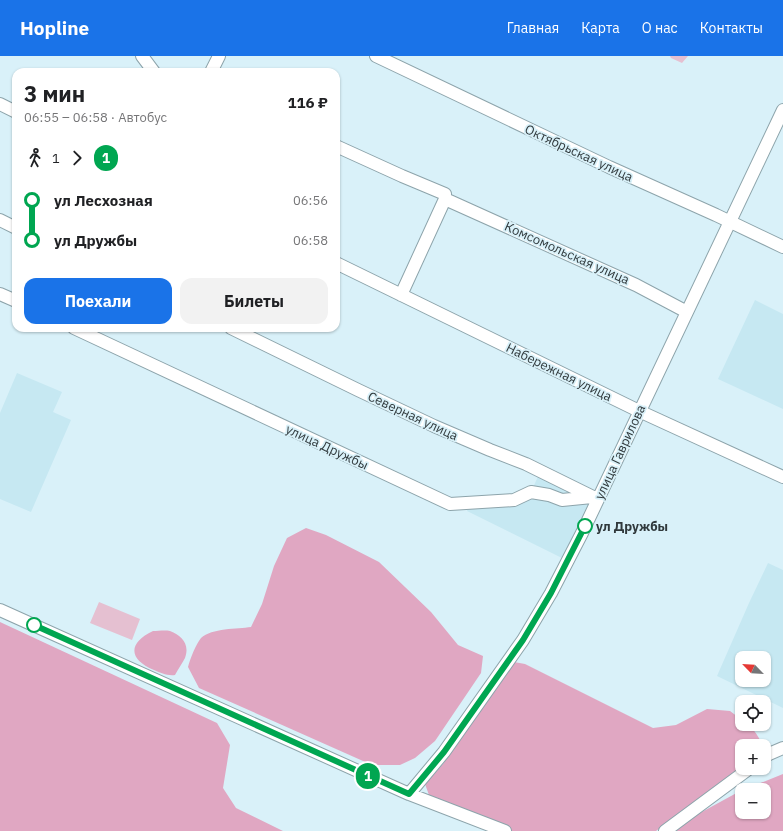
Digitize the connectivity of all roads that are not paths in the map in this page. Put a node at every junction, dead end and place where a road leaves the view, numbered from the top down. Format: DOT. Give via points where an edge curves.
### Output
graph roads {
  1 [pos="142,56"];
  2 [pos="219,56"];
  3 [pos="376,56"];
  4 [pos="151,68"];
  5 [pos="213,68"];
  6 [pos="0,104"];
  7 [pos="12,110"];
  8 [pos="783,110"];
  9 [pos="340,148"];
  10 [pos="445,196"];
  11 [pos="0,220"];
  12 [pos="729,221"];
  13 [pos="12,226"];
  14 [pos="783,247"];
  15 [pos="340,265"];
  16 [pos="0,294"];
  17 [pos="401,295"];
  18 [pos="12,299"];
  19 [pos="687,312"];
  20 [pos="88,332"];
  21 [pos="239,332"];
  22 [pos="639,411"];
  23 [pos="783,477"];
  24 [pos="594,498"];
  25 [pos="0,610"];
  26 [pos="783,748"];
  27 [pos="771,753"];
  28 [pos="741,775"];
  29 [pos="409,794"];
  30 [pos="505,831"];
  31 [pos="665,831"];
  1 -- 4 [label="street"];
  2 -- 5 [label="street"];
  3 -- 12 [label="street, Октябрьская улица"];
  6 -- 7 [label="street"];
  8 -- 12 [label="street, улица Гаврилова"];
  9 -- 10 [label="street, Комсомольская улица"];
  10 -- 17 [label="street"];
  10 -- 19 [label="street, Комсомольская улица" via="622,278"];
  11 -- 13 [label="street"];
  12 -- 14 [label="street, Октябрьская улица"];
  12 -- 19 [label="street, улица Гаврилова"];
  15 -- 17 [label="street, Набережная улица"];
  16 -- 18 [label="street"];
  17 -- 22 [label="street, Набережная улица"];
  19 -- 22 [label="street, улица Гаврилова"];
  20 -- 24 [label="street, улица Дружбы" via="450,504 514,500 531,492 562,500"];
  21 -- 24 [label="street, Северная улица" via="358,390 526,464"];
  22 -- 23 [label="street, Набережная улица"];
  22 -- 24 [label="street, улица Гаврилова"];
  24 -- 29 [label="street, улица Гаврилова" via="582,533 523,640 444,752"];
  25 -- 29 [label="street"];
  26 -- 27 [label="street"];
  28 -- 31 [label="street"];
  29 -- 30 [label="street"];
}
